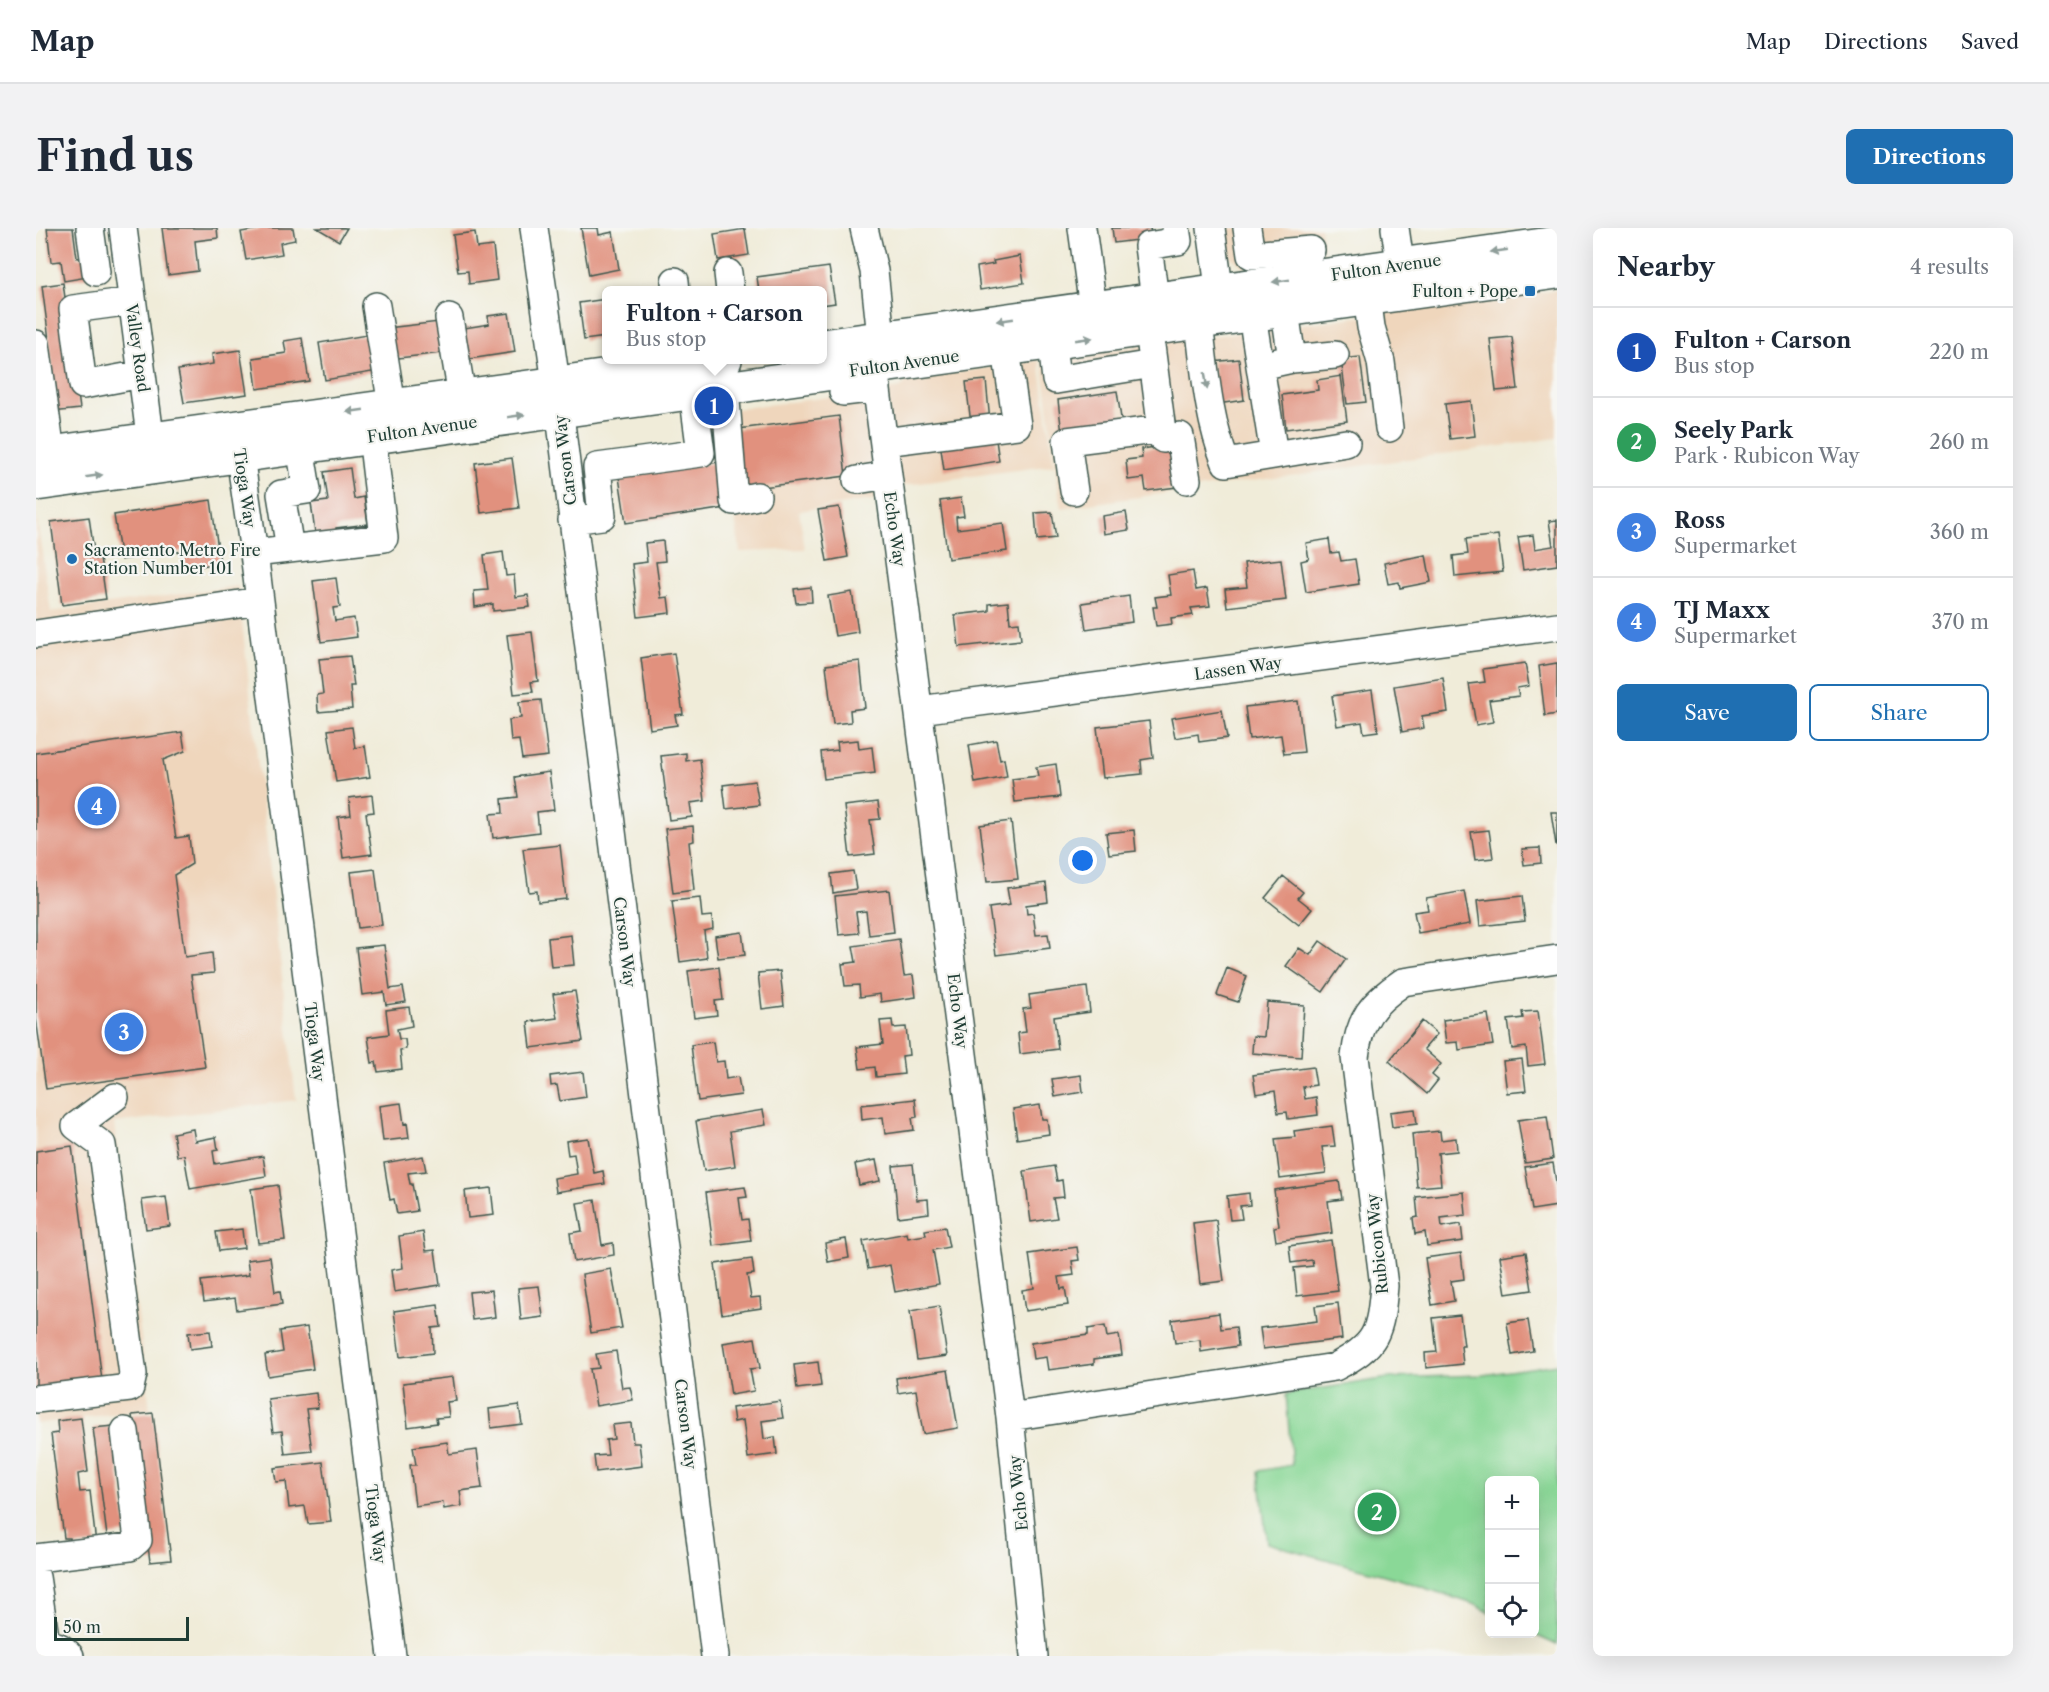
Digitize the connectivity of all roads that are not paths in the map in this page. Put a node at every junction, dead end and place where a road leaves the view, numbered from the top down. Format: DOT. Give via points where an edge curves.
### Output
graph roads {
  1 [pos="90,228"];
  2 [pos="123,228"];
  3 [pos="534,228"];
  4 [pos="864,228"];
  5 [pos="1082,228"];
  6 [pos="1248,228"];
  7 [pos="1395,228"];
  8 [pos="1211,231"];
  9 [pos="1177,235"];
  10 [pos="1557,243"];
  11 [pos="1313,265"];
  12 [pos="96,272"];
  13 [pos="1557,272"];
  14 [pos="1403,279"];
  15 [pos="1365,285"];
  16 [pos="132,301"];
  17 [pos="376,306"];
  18 [pos="1093,308"];
  19 [pos="1285,311"];
  20 [pos="1223,312"];
  21 [pos="1152,315"];
  22 [pos="449,318"];
  23 [pos="1052,343"];
  24 [pos="36,344"];
  25 [pos="827,348"];
  26 [pos="1006,350"];
  27 [pos="1335,355"];
  28 [pos="1292,359"];
  29 [pos="877,364"];
  30 [pos="1153,364"];
  31 [pos="1260,366"];
  32 [pos="715,372"];
  33 [pos="142,374"];
  34 [pos="843,392"];
  35 [pos="462,396"];
  36 [pos="557,397"];
  37 [pos="392,406"];
  38 [pos="1389,428"];
  39 [pos="1162,429"];
  40 [pos="372,436"];
  41 [pos="238,441"];
  42 [pos="884,442"];
  43 [pos="1346,443"];
  44 [pos="300,446"];
  45 [pos="152,453"];
  46 [pos="44,454"];
  47 [pos="1274,455"];
  48 [pos="888,475"];
  49 [pos="857,480"];
  50 [pos="1186,480"];
  51 [pos="36,484"];
  52 [pos="1074,491"];
  53 [pos="758,496"];
  54 [pos="572,520"];
  55 [pos="290,549"];
  56 [pos="254,553"];
  57 [pos="260,601"];
  58 [pos="1557,626"];
  59 [pos="36,634"];
  60 [pos="919,711"];
  61 [pos="1557,958"];
  62 [pos="114,1097"];
  63 [pos="36,1399"];
  64 [pos="1010,1417"];
  65 [pos="125,1431"];
  66 [pos="36,1558"];
  67 [pos="36,1577"];
  68 [pos="41,1646"];
  69 [pos="70,1656"];
  70 [pos="392,1656"];
  71 [pos="715,1656"];
  72 [pos="1034,1656"];
  1 -- 12 [label="street"];
  2 -- 16 [label="street, Valley Road"];
  3 -- 36 [label="street, Carson Way" via="538,305"];
  4 -- 29 [label="street, Echo Way" via="874,271"];
  5 -- 18 [label="street"];
  6 -- 11 [label="street" via="1251,255"];
  7 -- 14 [label="street"];
  8 -- 9 [label="street"];
  8 -- 20 [label="street"];
  9 -- 21 [label="street" via="1149,246"];
  10 -- 14 [label="main road, Fulton Avenue, one-way"];
  11 -- 15 [label="main road, Fulton Avenue"];
  11 -- 19 [label="main road, Fulton Avenue"];
  11 -- 20 [label="main road, Fulton Avenue, one-way"];
  13 -- 14 [label="main road, Fulton Avenue"];
  14 -- 15 [label="main road, Fulton Avenue"];
  15 -- 38 [label="street" via="1381,362"];
  16 -- 33 [label="street, Valley Road"];
  16 -- 33 [label="street" via="73,309 83,385"];
  17 -- 37 [label="street"];
  18 -- 21 [label="main road, Fulton Avenue"];
  18 -- 29 [label="main road, Fulton Avenue, one-way"];
  19 -- 20 [label="main road, Fulton Avenue"];
  19 -- 28 [label="street"];
  20 -- 21 [label="main road, Fulton Avenue"];
  20 -- 31 [label="street"];
  20 -- 47 [label="street, one-way" via="1212,418 1216,437 1226,463"];
  23 -- 21 [label="main road, Fulton Avenue, one-way"];
  21 -- 30 [label="street"];
  22 -- 35 [label="street"];
  23 -- 26 [label="main road, Fulton Avenue"];
  23 -- 30 [label="street" via="1056,380"];
  24 -- 46 [label="street"];
  25 -- 29 [label="main road, Fulton Avenue"];
  26 -- 29 [label="main road, Fulton Avenue"];
  26 -- 42 [label="street" via="1017,425"];
  27 -- 28 [label="street"];
  28 -- 31 [label="street"];
  29 -- 32 [label="main road, Fulton Avenue"];
  29 -- 34 [label="street"];
  29 -- 42 [label="street, Echo Way"];
  30 -- 39 [label="street"];
  31 -- 47 [label="street"];
  32 -- 36 [label="main road, Fulton Avenue"];
  32 -- 53 [label="street" via="734,501"];
  32 -- 54 [label="street" via="700,453 597,467 602,516"];
  33 -- 45 [label="street, Valley Road"];
  35 -- 36 [label="main road, Fulton Avenue"];
  35 -- 37 [label="main road, Fulton Avenue"];
  40 -- 36 [label="main road, Fulton Avenue, one-way"];
  36 -- 54 [label="street, Carson Way"];
  37 -- 41 [label="main road, Fulton Avenue, one-way"];
  39 -- 50 [label="street" via="1163,439 1180,436"];
  39 -- 52 [label="street" via="1067,441"];
  40 -- 44 [label="main road, Fulton Avenue"];
  40 -- 55 [label="street" via="384,538"];
  41 -- 44 [label="main road, Fulton Avenue"];
  41 -- 45 [label="main road, Fulton Avenue"];
  41 -- 56 [label="street, Tioga Way"];
  42 -- 48 [label="street, Echo Way"];
  43 -- 47 [label="street"];
  44 -- 55 [label="street" via="307,490 281,494"];
  45 -- 46 [label="main road, Fulton Avenue"];
  51 -- 45 [label="main road, Fulton Avenue, one-way"];
  48 -- 49 [label="street"];
  48 -- 60 [label="street, Echo Way"];
  54 -- 71 [label="street, Carson Way"];
  55 -- 56 [label="street"];
  56 -- 57 [label="street, Tioga Way"];
  57 -- 59 [label="street"];
  57 -- 70 [label="street, Tioga Way"];
  58 -- 60 [label="street, Lassen Way"];
  60 -- 64 [label="street, Echo Way"];
  61 -- 64 [label="street, Rubicon Way" via="1403,982 1370,1010 1358,1035 1355,1057 1384,1286 1373,1339 1356,1356 1335,1367"];
  62 -- 63 [label="street" via="76,1126 102,1145 133,1374 130,1388"];
  64 -- 72 [label="street, Echo Way"];
  65 -- 66 [label="street" via="138,1540 130,1547"];
  67 -- 68 [label="street"];
  68 -- 69 [label="street" via="55,1644"];
}
